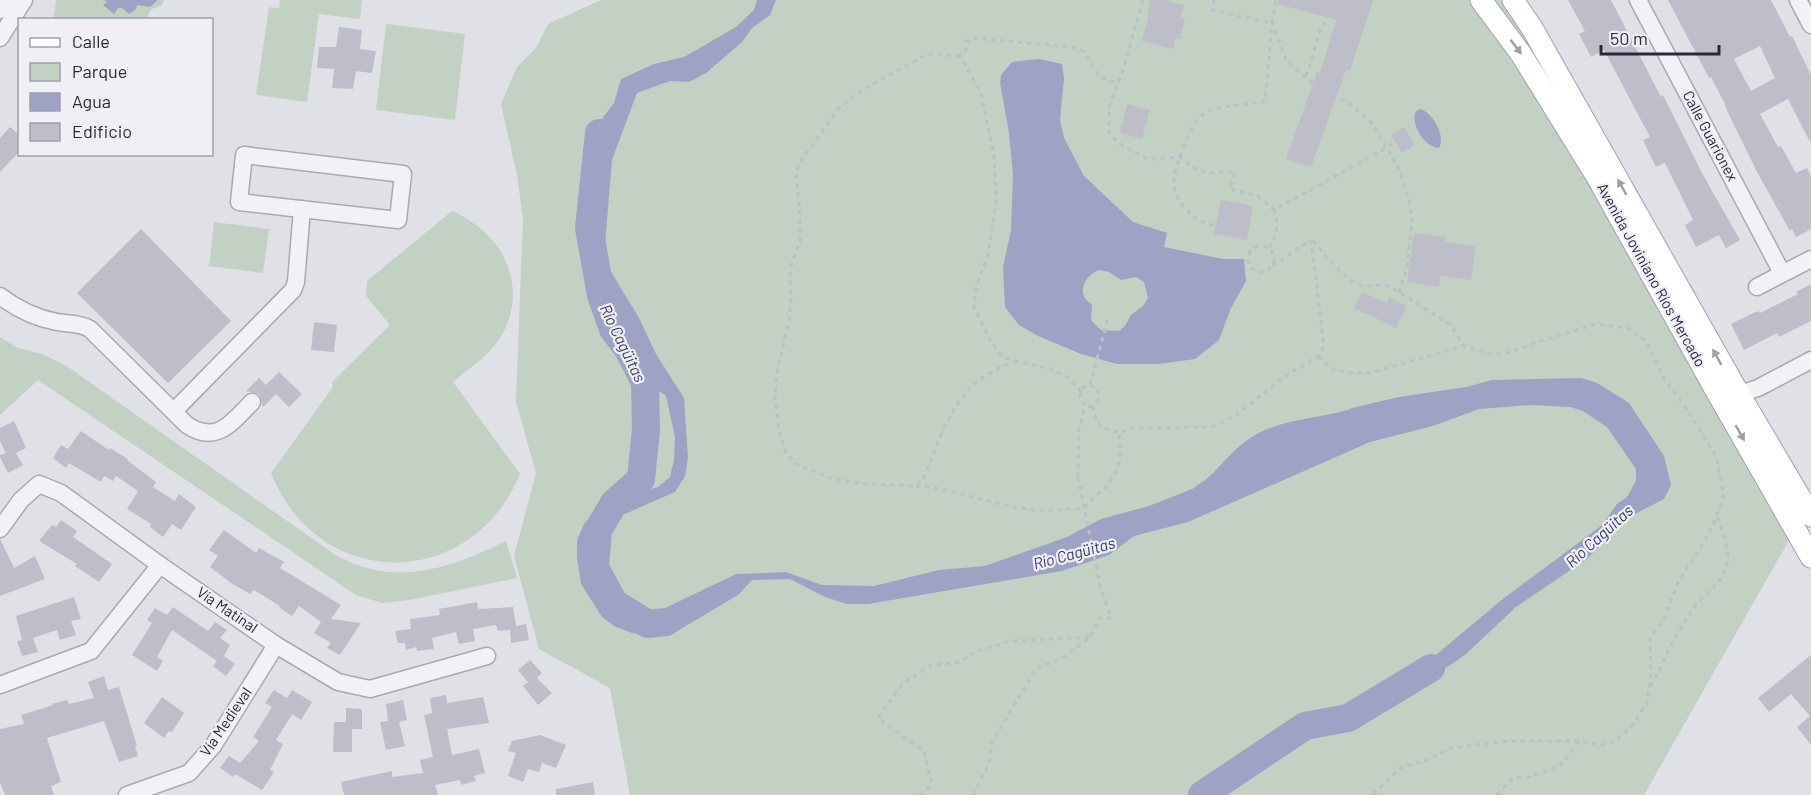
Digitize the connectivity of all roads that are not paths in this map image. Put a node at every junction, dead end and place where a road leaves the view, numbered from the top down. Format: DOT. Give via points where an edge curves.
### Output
graph roads {
  1 [pos="6,0"];
  2 [pos="24,0"];
  3 [pos="1481,0"];
  4 [pos="1513,0"];
  5 [pos="1638,0"];
  6 [pos="1798,0"];
  7 [pos="0,10"];
  8 [pos="1811,25"];
  9 [pos="0,38"];
  10 [pos="302,209"];
  11 [pos="1811,259"];
  12 [pos="1782,273"];
  13 [pos="1757,287"];
  14 [pos="0,296"];
  15 [pos="1811,360"];
  16 [pos="1730,398"];
  17 [pos="252,402"];
  18 [pos="174,411"];
  19 [pos="1811,516"];
  20 [pos="0,529"];
  21 [pos="1811,557"];
  22 [pos="160,565"];
  23 [pos="276,645"];
  24 [pos="487,656"];
  25 [pos="0,685"];
  26 [pos="128,795"];
  1 -- 7 [label="street"];
  2 -- 9 [label="street"];
  3 -- 16 [label="main road, Avenida Joviniano Ríos Mercado, one-way" via="1521,54"];
  16 -- 4 [label="main road, Avenida Joviniano Ríos Mercado, one-way" via="1532,28"];
  5 -- 12 [label="street, Calle Guarionex"];
  6 -- 8 [label="street"];
  10 -- 10 [label="street" via="239,202 244,155 404,174 398,220"];
  10 -- 18 [label="street" via="293,290"];
  11 -- 12 [label="street"];
  12 -- 13 [label="street"];
  14 -- 18 [label="street" via="40,318 90,329"];
  15 -- 16 [label="street"];
  16 -- 19 [label="main road, Avenida Joviniano Ríos Mercado"];
  16 -- 21 [label="main road, Avenida Joviniano Ríos Mercado, one-way"];
  17 -- 18 [label="street" via="223,430 210,433 192,428"];
  20 -- 22 [label="street, Vía Matinal" via="21,500 39,484 61,493"];
  22 -- 23 [label="street, Vía Matinal"];
  22 -- 25 [label="street" via="91,651"];
  23 -- 24 [label="street, Vía Matinal" via="338,682 370,689"];
  23 -- 26 [label="street, Vía Medieval" via="213,746 189,773"];
}
